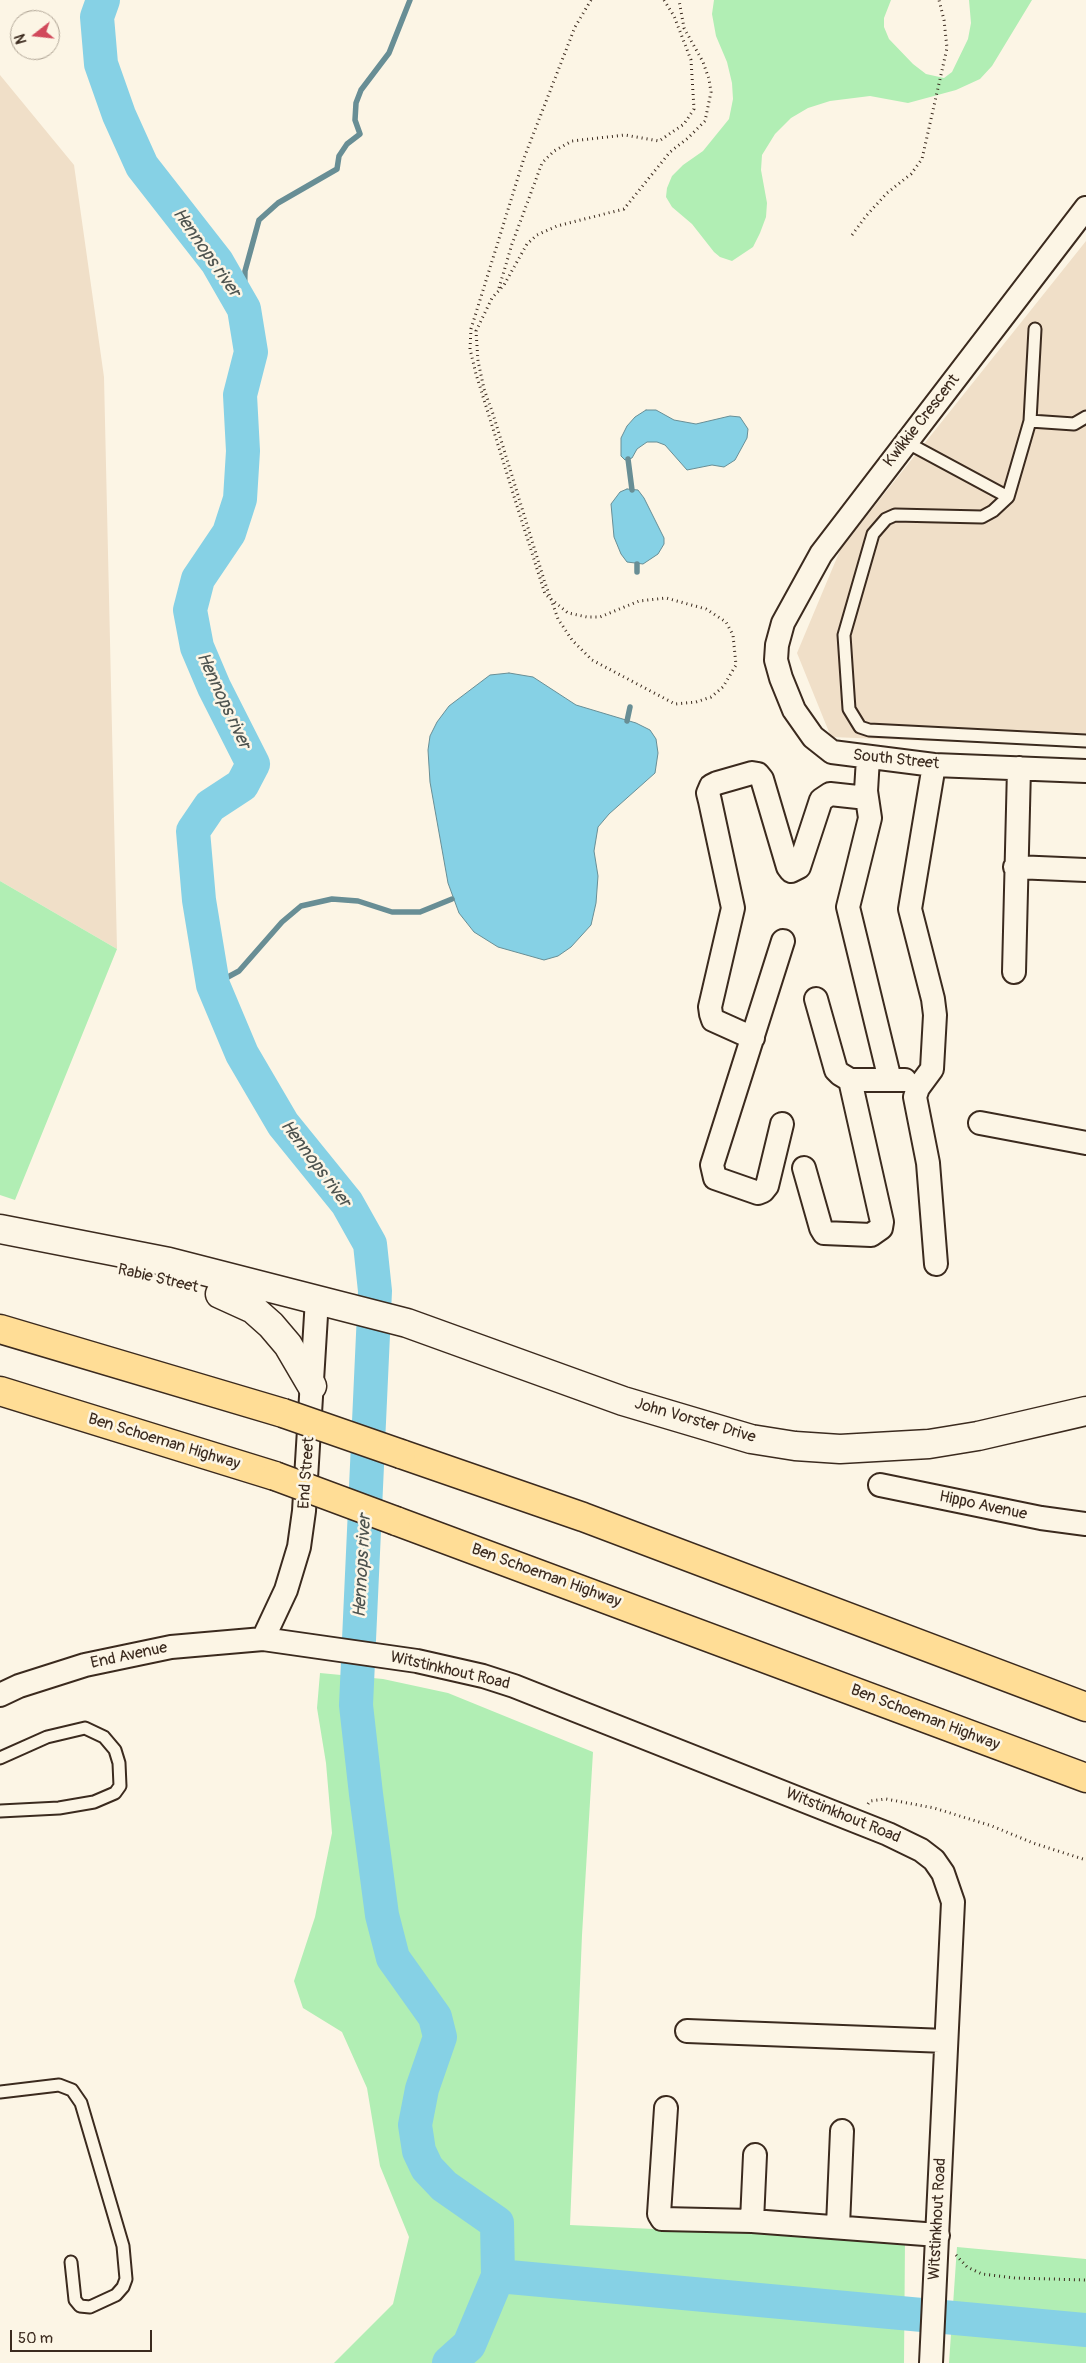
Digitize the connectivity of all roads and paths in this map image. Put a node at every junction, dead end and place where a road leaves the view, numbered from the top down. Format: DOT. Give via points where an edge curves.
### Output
graph roads {
  1 [pos="591,0"];
  2 [pos="664,0"];
  3 [pos="680,0"];
  4 [pos="939,0"];
  5 [pos="1086,208"];
  6 [pos="852,235"];
  7 [pos="498,291"];
  8 [pos="1035,329"];
  9 [pos="1086,417"];
  10 [pos="1030,421"];
  11 [pos="906,442"];
  12 [pos="1008,497"];
  13 [pos="551,600"];
  14 [pos="777,645"];
  15 [pos="1086,741"];
  16 [pos="868,758"];
  17 [pos="934,765"];
  18 [pos="1019,768"];
  19 [pos="1086,771"];
  20 [pos="867,798"];
  21 [pos="1015,867"];
  22 [pos="1086,870"];
  23 [pos="782,941"];
  24 [pos="1014,972"];
  25 [pos="816,999"];
  26 [pos="753,1038"];
  27 [pos="850,1080"];
  28 [pos="890,1080"];
  29 [pos="924,1081"];
  30 [pos="980,1123"];
  31 [pos="782,1124"];
  32 [pos="1086,1143"];
  33 [pos="804,1168"];
  34 [pos="0,1229"];
  35 [pos="0,1239"];
  36 [pos="936,1264"];
  37 [pos="220,1294"];
  38 [pos="317,1308"];
  39 [pos="0,1328"];
  40 [pos="405,1331"];
  41 [pos="312,1386"];
  42 [pos="0,1392"];
  43 [pos="1086,1411"];
  44 [pos="1086,1420"];
  45 [pos="880,1485"];
  46 [pos="1086,1524"];
  47 [pos="264,1639"];
  48 [pos="0,1695"];
  49 [pos="1086,1707"];
  50 [pos="0,1758"];
  51 [pos="1086,1778"];
  52 [pos="0,1811"];
  53 [pos="858,1822"];
  54 [pos="1086,1860"];
  55 [pos="687,2030"];
  56 [pos="946,2041"];
  57 [pos="0,2092"];
  58 [pos="666,2108"];
  59 [pos="842,2131"];
  60 [pos="755,2155"];
  61 [pos="752,2221"];
  62 [pos="838,2226"];
  63 [pos="938,2239"];
  64 [pos="71,2262"];
  65 [pos="1086,2280"];
  66 [pos="932,2354"];
  1 -- 13 [label="path" via="575,27 524,158 471,329 470,349 476,374 545,594"];
  2 -- 7 [label="path" via="674,16 691,60 694,109 684,124 659,141 625,134 572,141 554,151 539,170"];
  3 -- 7 [label="path" via="684,28 709,79 706,120 670,152 624,209 556,226 537,235 523,250"];
  4 -- 6 [label="path" via="947,48 922,159 911,174 887,193"];
  5 -- 11 [label="street, Kwikkie Crescent"];
  7 -- 13 [label="path" via="476,331 478,361"];
  8 -- 10 [label="lane"];
  9 -- 10 [label="lane" via="1074,424"];
  10 -- 12 [label="lane"];
  11 -- 12 [label="lane"];
  11 -- 14 [label="street, Kwikkie Crescent" via="820,554 783,623"];
  12 -- 15 [label="lane" via="982,517 895,515 886,519 874,534 844,634 849,709 860,727 870,730"];
  13 -- 13 [label="path" via="558,619 572,640 592,660 675,704 711,697 723,687 736,665 733,635 726,622 706,609 654,598 600,617 587,617 568,613"];
  14 -- 16 [label="street, South Street" via="776,660 781,678 794,710 813,737 832,752"];
  16 -- 17 [label="street, South Street"];
  16 -- 20 [label="street"];
  17 -- 18 [label="street, South Street"];
  17 -- 29 [label="street" via="910,909 935,1014 932,1069"];
  18 -- 19 [label="street, South Street"];
  18 -- 21 [label="street"];
  20 -- 26 [label="street" via="824,796 799,867 791,871 758,774 711,786 708,793 733,908 710,1014 713,1020"];
  20 -- 28 [label="street" via="870,818 848,907"];
  21 -- 22 [label="street"];
  21 -- 24 [label="street"];
  23 -- 26 [label="street"];
  25 -- 27 [label="street" via="836,1070"];
  26 -- 31 [label="street" via="712,1165 715,1178 763,1191"];
  27 -- 28 [label="street"];
  27 -- 33 [label="street" via="881,1228 871,1235 824,1233"];
  28 -- 29 [label="street"];
  29 -- 36 [label="street" via="915,1097 928,1163"];
  30 -- 32 [label="street"];
  34 -- 38 [label="main road, Rabie Street" via="169,1262"];
  35 -- 37 [label="main road, Rabie Street"];
  37 -- 38 [label="main road, Rabie Street"];
  37 -- 41 [label="main road" via="253,1310 271,1325 288,1345"];
  38 -- 40 [label="main road, John Vorster Drive"];
  38 -- 41 [label="street, End Street"];
  39 -- 49 [label="highway, bridge" via="283,1414 583,1517"];
  40 -- 43 [label="main road, John Vorster Drive" via="751,1439 795,1446 840,1449 929,1444"];
  40 -- 44 [label="main road, John Vorster Drive" via="709,1436 794,1454 840,1457 930,1453"];
  41 -- 47 [label="street, End Street" via="299,1548 286,1590"];
  42 -- 51 [label="highway, Ben Schoeman Highway, bridge" via="275,1476"];
  45 -- 46 [label="street, Hippo Avenue"];
  47 -- 48 [label="street, End Avenue" via="172,1647 85,1665"];
  47 -- 53 [label="street, Witstinkhout Road" via="382,1656 475,1674 514,1686"];
  50 -- 52 [label="lane" via="46,1737 85,1728 104,1737 115,1750 120,1786 115,1793 94,1802 59,1808"];
  53 -- 54 [label="path" via="870,1801 886,1799 934,1808"];
  53 -- 56 [label="street, Witstinkhout Road" via="921,1850 934,1860 950,1888 954,1902"];
  55 -- 56 [label="street"];
  56 -- 63 [label="street, Witstinkhout Road"];
  57 -- 64 [label="lane" via="59,2085 72,2090 81,2103 123,2246 126,2279 123,2287 116,2295 90,2307 80,2306 75,2300"];
  58 -- 61 [label="street" via="659,2214 662,2219"];
  59 -- 62 [label="street"];
  60 -- 61 [label="street"];
  61 -- 62 [label="street"];
  62 -- 63 [label="street"];
  63 -- 65 [label="path" via="967,2267 982,2274"];
  63 -- 66 [label="street, Witstinkhout Road"];
}
